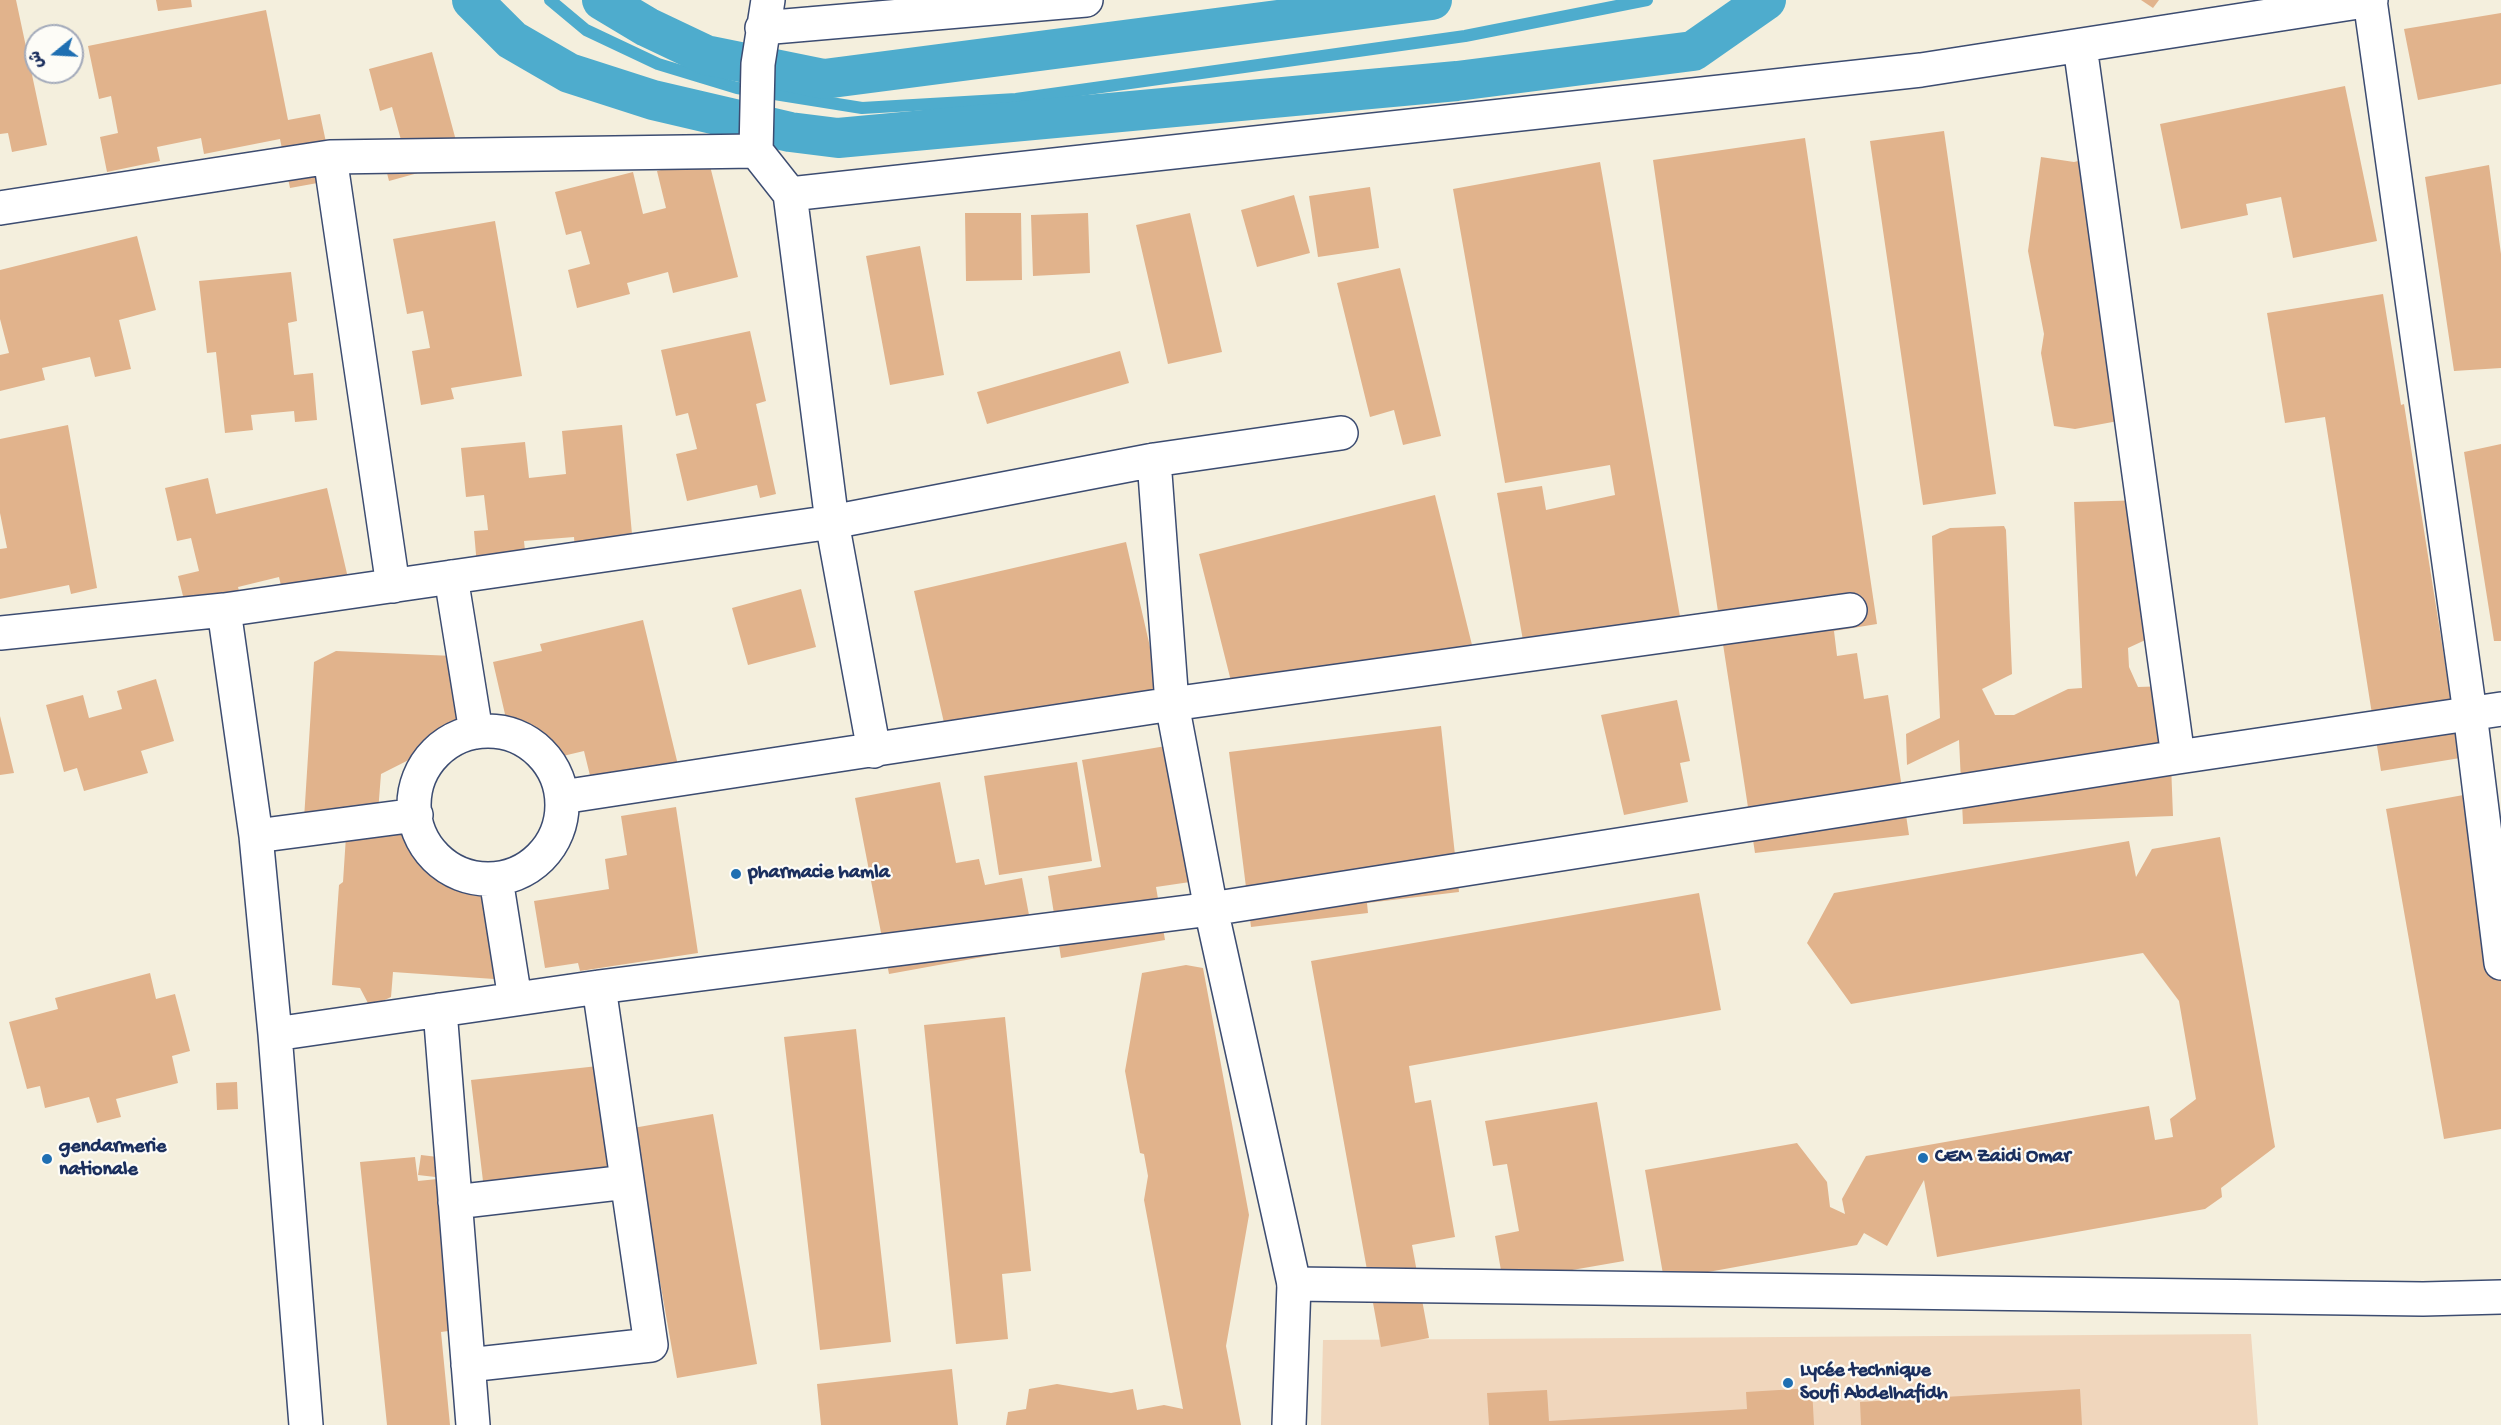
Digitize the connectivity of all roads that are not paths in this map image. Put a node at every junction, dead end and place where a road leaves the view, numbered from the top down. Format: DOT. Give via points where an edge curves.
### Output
graph roads {
  1 [pos="1086,0"];
  2 [pos="2370,0"];
  3 [pos="765,14"];
  4 [pos="2080,45"];
  5 [pos="756,138"];
  6 [pos="330,157"];
  7 [pos="790,194"];
  8 [pos="0,207"];
  9 [pos="1341,433"];
  10 [pos="1154,460"];
  11 [pos="832,522"];
  12 [pos="451,577"];
  13 [pos="393,586"];
  14 [pos="224,610"];
  15 [pos="1850,610"];
  16 [pos="0,633"];
  17 [pos="1172,704"];
  18 [pos="2485,711"];
  19 [pos="476,732"];
  20 [pos="874,751"];
  21 [pos="2178,757"];
  22 [pos="562,797"];
  23 [pos="416,815"];
  24 [pos="256,836"];
  25 [pos="496,879"];
  26 [pos="1211,909"];
  27 [pos="2501,963"];
  28 [pos="599,987"];
  29 [pos="515,999"];
  30 [pos="440,1010"];
  31 [pos="275,1034"];
  32 [pos="627,1182"];
  33 [pos="455,1202"];
  34 [pos="1294,1284"];
  35 [pos="2501,1297"];
  36 [pos="468,1365"];
  37 [pos="306,1425"];
  38 [pos="473,1425"];
  39 [pos="1289,1425"];
  1 -- 3 [label="street"];
  2 -- 4 [label="street"];
  2 -- 18 [label="street"];
  3 -- 5 [label="street" via="758,64"];
  4 -- 7 [label="street" via="1921,70"];
  4 -- 21 [label="street"];
  5 -- 6 [label="street"];
  5 -- 7 [label="street"];
  6 -- 8 [label="street"];
  6 -- 13 [label="street"];
  7 -- 11 [label="street"];
  9 -- 10 [label="street"];
  10 -- 11 [label="street"];
  10 -- 17 [label="street"];
  11 -- 12 [label="street"];
  11 -- 20 [label="street"];
  12 -- 13 [label="street"];
  12 -- 19 [label="street"];
  13 -- 14 [label="street"];
  14 -- 16 [label="street"];
  14 -- 24 [label="street"];
  15 -- 17 [label="street"];
  17 -- 20 [label="street"];
  17 -- 26 [label="street"];
  18 -- 21 [label="street"];
  18 -- 27 [label="street"];
  19 -- 22 [label="street" via="509,734 529,743 556,776"];
  19 -- 23 [label="street" via="448,743 432,757 420,775 414,797"];
  20 -- 22 [label="street"];
  21 -- 26 [label="street"];
  22 -- 25 [label="street" via="556,835 546,851 532,865"];
  23 -- 24 [label="street"];
  23 -- 25 [label="street" via="423,841 437,858 456,872"];
  24 -- 31 [label="street"];
  25 -- 29 [label="street"];
  26 -- 28 [label="street"];
  26 -- 34 [label="street"];
  28 -- 29 [label="street"];
  28 -- 32 [label="street"];
  29 -- 30 [label="street"];
  30 -- 31 [label="street"];
  30 -- 33 [label="street"];
  31 -- 37 [label="street"];
  32 -- 33 [label="street"];
  32 -- 36 [label="street" via="651,1345"];
  33 -- 36 [label="street"];
  34 -- 35 [label="street" via="2375,1299"];
  34 -- 39 [label="street"];
  36 -- 38 [label="street"];
}
